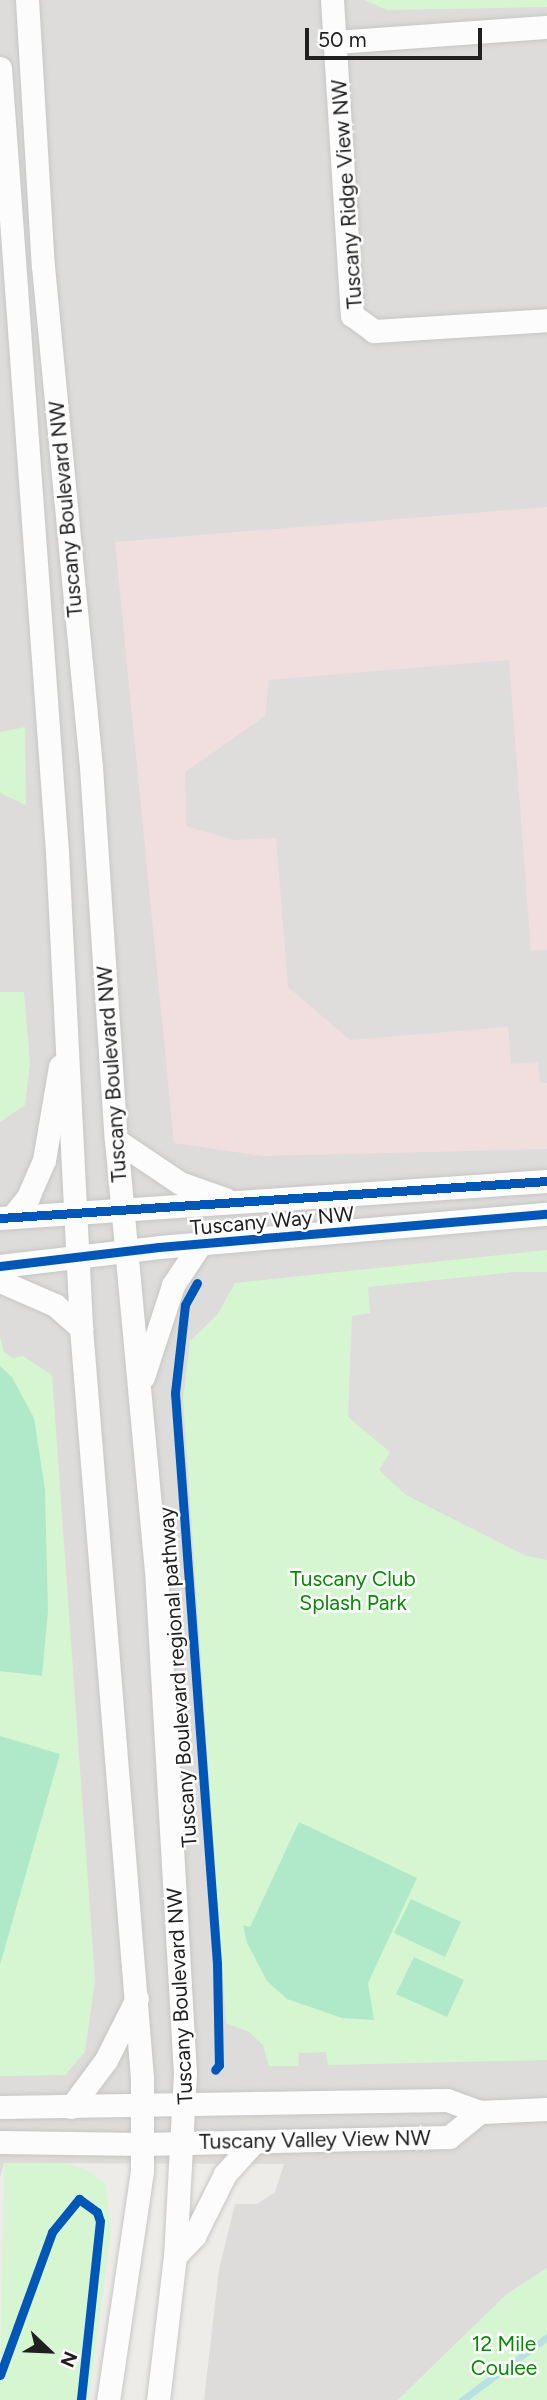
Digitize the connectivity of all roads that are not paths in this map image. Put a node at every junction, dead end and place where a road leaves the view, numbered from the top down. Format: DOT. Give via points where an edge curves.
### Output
graph roads {
  1 [pos="27,0"];
  2 [pos="332,0"];
  3 [pos="547,27"];
  4 [pos="336,42"];
  5 [pos="0,68"];
  6 [pos="43,266"];
  7 [pos="7,274"];
  8 [pos="547,320"];
  9 [pos="68,1018"];
  10 [pos="116,1140"];
  11 [pos="547,1181"];
  12 [pos="235,1202"];
  13 [pos="123,1211"];
  14 [pos="76,1214"];
  15 [pos="547,1214"];
  16 [pos="6,1217"];
  17 [pos="199,1246"];
  18 [pos="126,1254"];
  19 [pos="78,1259"];
  20 [pos="0,1266"];
  21 [pos="0,1281"];
  22 [pos="81,1328"];
  23 [pos="139,1390"];
  24 [pos="136,1998"];
  25 [pos="186,2105"];
  26 [pos="0,2107"];
  27 [pos="71,2107"];
  28 [pos="143,2107"];
  29 [pos="547,2109"];
  30 [pos="480,2112"];
  31 [pos="0,2142"];
  32 [pos="183,2143"];
  33 [pos="253,2143"];
  34 [pos="143,2144"];
  35 [pos="175,2256"];
  36 [pos="108,2400"];
  37 [pos="158,2400"];
  1 -- 6 [label="street, Tuscany Boulevard NW"];
  2 -- 4 [label="street, Tuscany Ridge View NW"];
  3 -- 4 [label="street"];
  4 -- 8 [label="street, Tuscany Ridge View NW" via="352,315 374,331"];
  5 -- 7 [label="street, Tuscany Boulevard NW"];
  6 -- 7 [label="street"];
  6 -- 10 [label="street, Tuscany Boulevard NW" via="90,767"];
  7 -- 9 [label="street, Tuscany Boulevard NW"];
  9 -- 14 [label="street, Tuscany Boulevard NW"];
  9 -- 16 [label="street" via="44,1160 29,1197"];
  10 -- 12 [label="street" via="180,1183"];
  10 -- 13 [label="street, Tuscany Boulevard NW"];
  11 -- 12 [label="street, Tuscany Way NW"];
  12 -- 13 [label="street, Tuscany Way NW"];
  13 -- 14 [label="street, Tuscany Way NW"];
  13 -- 18 [label="street, Tuscany Boulevard NW"];
  14 -- 16 [label="street, Tuscany Way NW"];
  14 -- 19 [label="street, Tuscany Boulevard NW"];
  15 -- 17 [label="street, Tuscany Way NW"];
  17 -- 18 [label="street, Tuscany Way NW"];
  17 -- 23 [label="street" via="173,1285"];
  18 -- 19 [label="street, Tuscany Way NW"];
  18 -- 23 [label="street, Tuscany Boulevard NW"];
  19 -- 20 [label="street, Tuscany Way NW"];
  19 -- 22 [label="street, Tuscany Boulevard NW"];
  21 -- 22 [label="street" via="55,1306"];
  22 -- 24 [label="street, Tuscany Boulevard NW"];
  23 -- 25 [label="street, Tuscany Boulevard NW" via="156,1569"];
  24 -- 27 [label="street" via="106,2060"];
  24 -- 28 [label="street, Tuscany Boulevard NW"];
  25 -- 28 [label="street, Tuscany Valley View NW"];
  25 -- 30 [label="street, Tuscany Valley View NW" via="447,2100"];
  25 -- 32 [label="street, Tuscany Boulevard NW"];
  26 -- 27 [label="street, Tuscany Valley View NW"];
  27 -- 28 [label="street, Tuscany Valley View NW"];
  28 -- 34 [label="street, Tuscany Boulevard NW"];
  29 -- 30 [label="street, Tuscany Valley View NW"];
  30 -- 33 [label="street, Tuscany Valley View NW" via="449,2137"];
  31 -- 34 [label="street, Tuscany Valley View NW"];
  32 -- 33 [label="street, Tuscany Valley View NW"];
  32 -- 34 [label="street, Tuscany Valley View NW"];
  32 -- 35 [label="street, Tuscany Boulevard NW"];
  33 -- 35 [label="street" via="225,2174 194,2236"];
  34 -- 36 [label="street, Tuscany Boulevard NW"];
  35 -- 37 [label="street, Tuscany Boulevard NW"];
}
